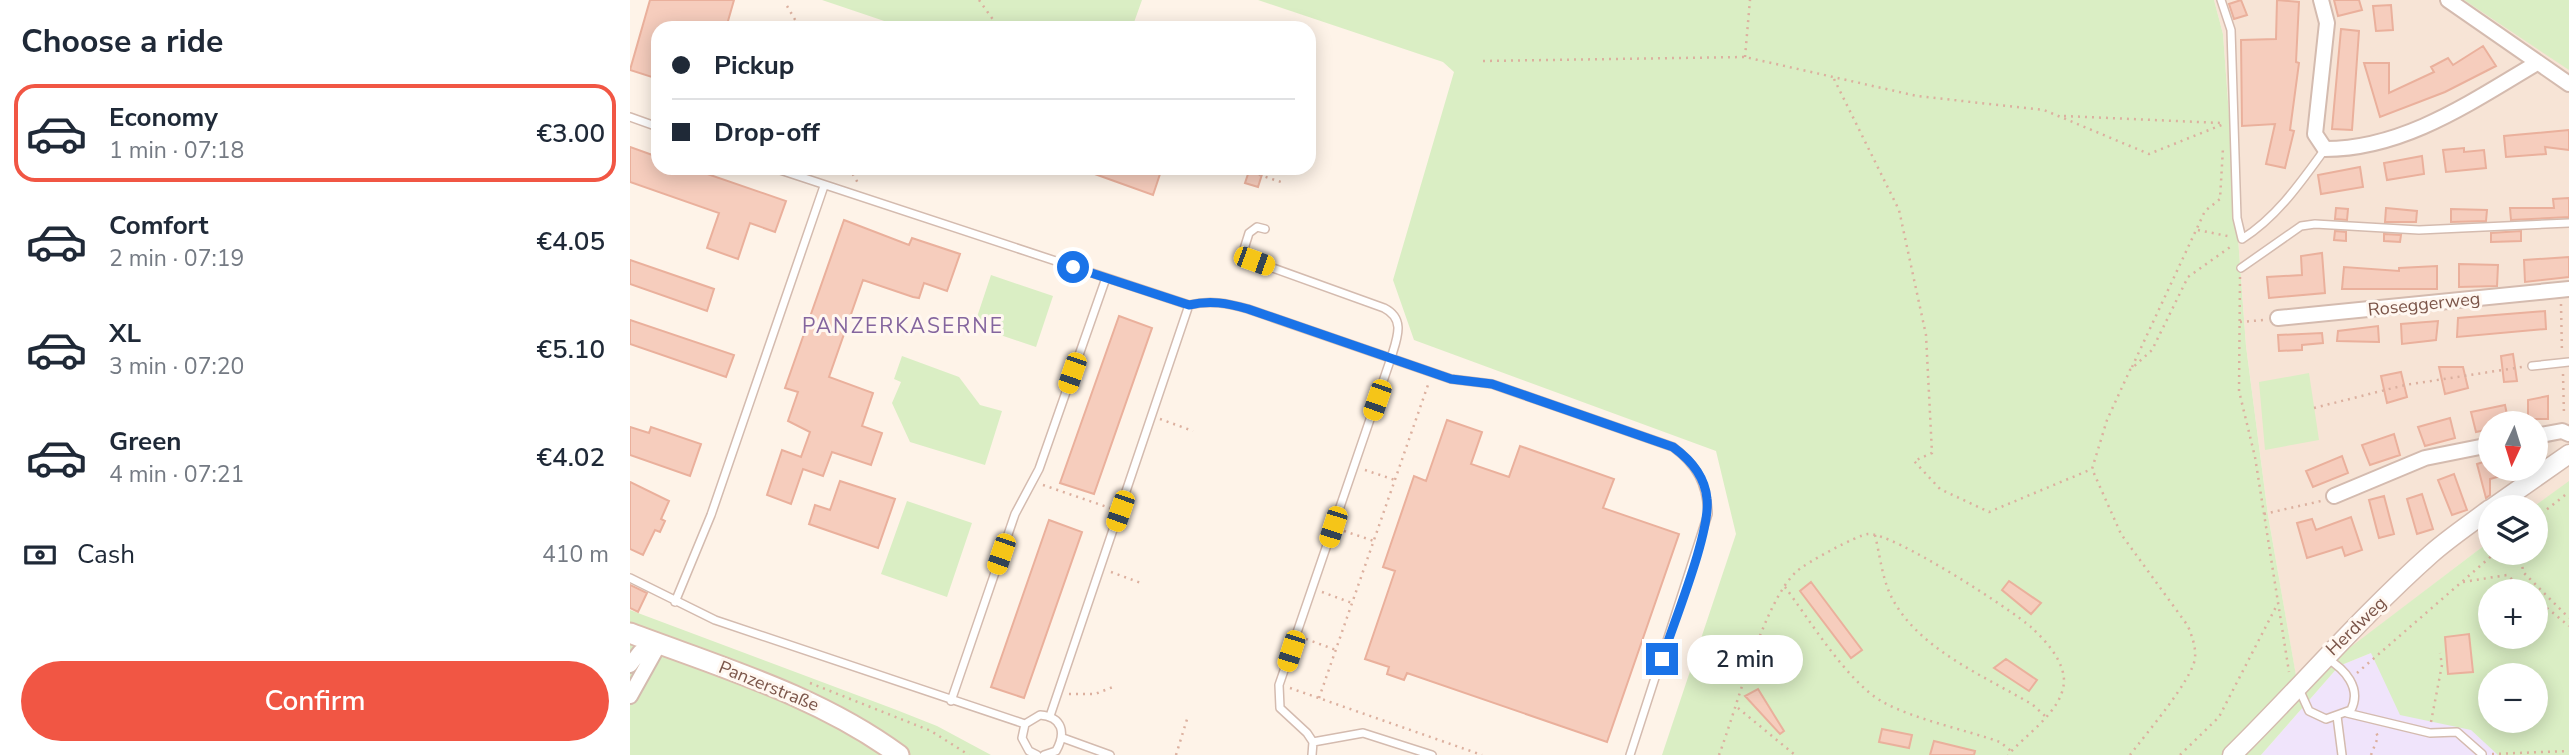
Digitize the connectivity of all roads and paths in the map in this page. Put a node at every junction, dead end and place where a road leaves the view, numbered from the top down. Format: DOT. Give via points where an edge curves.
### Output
graph roads {
  1 [pos="979,0"];
  2 [pos="1750,0"];
  3 [pos="2221,0"];
  4 [pos="2321,0"];
  5 [pos="2448,0"];
  6 [pos="787,6"];
  7 [pos="796,21"];
  8 [pos="994,21"];
  9 [pos="1745,57"];
  10 [pos="1483,61"];
  11 [pos="2537,63"];
  12 [pos="1834,79"];
  13 [pos="2569,84"];
  14 [pos="2062,116"];
  15 [pos="630,117"];
  16 [pos="2233,119"];
  17 [pos="651,124"];
  18 [pos="2224,124"];
  19 [pos="2325,149"];
  20 [pos="793,175"];
  21 [pos="1260,175"];
  22 [pos="1281,182"];
  23 [pos="824,186"];
  24 [pos="2569,223"];
  25 [pos="1265,229"];
  26 [pos="2198,230"];
  27 [pos="2242,239"];
  28 [pos="2241,268"];
  29 [pos="1106,278"];
  30 [pos="2565,290"];
  31 [pos="1189,305"];
  32 [pos="2278,318"];
  33 [pos="2238,323"];
  34 [pos="1391,358"];
  35 [pos="2566,363"];
  36 [pos="2532,366"];
  37 [pos="2130,370"];
  38 [pos="1432,373"];
  39 [pos="2563,382"];
  40 [pos="2314,408"];
  41 [pos="1152,416"];
  42 [pos="2567,427"];
  43 [pos="1193,431"];
  44 [pos="2548,433"];
  45 [pos="2478,447"];
  46 [pos="2569,453"];
  47 [pos="1354,466"];
  48 [pos="2092,469"];
  49 [pos="1395,480"];
  50 [pos="1032,481"];
  51 [pos="2569,492"];
  52 [pos="2509,495"];
  53 [pos="2334,496"];
  54 [pos="2548,509"];
  55 [pos="1120,511"];
  56 [pos="2264,514"];
  57 [pos="2478,518"];
  58 [pos="1333,527"];
  59 [pos="1875,535"];
  60 [pos="1374,541"];
  61 [pos="2481,565"];
  62 [pos="2522,565"];
  63 [pos="1101,569"];
  64 [pos="630,578"];
  65 [pos="2481,579"];
  66 [pos="2512,579"];
  67 [pos="2478,580"];
  68 [pos="2462,582"];
  69 [pos="1141,583"];
  70 [pos="1785,587"];
  71 [pos="1312,589"];
  72 [pos="675,601"];
  73 [pos="1352,603"];
  74 [pos="2278,603"];
  75 [pos="2548,609"];
  76 [pos="2569,618"];
  77 [pos="2569,626"];
  78 [pos="630,633"];
  79 [pos="1296,636"];
  80 [pos="659,644"];
  81 [pos="1336,650"];
  82 [pos="2440,653"];
  83 [pos="2324,657"];
  84 [pos="630,665"];
  85 [pos="2350,679"];
  86 [pos="1279,685"];
  87 [pos="1113,687"];
  88 [pos="2295,692"];
  89 [pos="1059,694"];
  90 [pos="630,696"];
  91 [pos="1319,698"];
  92 [pos="951,701"];
  93 [pos="1737,707"];
  94 [pos="2347,713"];
  95 [pos="1050,716"];
  96 [pos="1188,716"];
  97 [pos="2045,716"];
  98 [pos="2337,716"];
  99 [pos="2374,719"];
  100 [pos="1025,724"];
  101 [pos="2430,733"];
  102 [pos="1063,738"];
  103 [pos="1313,742"];
  104 [pos="2011,751"];
  105 [pos="2569,751"];
  106 [pos="2482,754"];
  107 [pos="900,755"];
  108 [pos="1037,755"];
  109 [pos="1044,755"];
  110 [pos="1110,755"];
  111 [pos="1176,755"];
  112 [pos="1312,755"];
  113 [pos="1432,755"];
  114 [pos="1482,755"];
  115 [pos="1630,755"];
  116 [pos="1719,755"];
  117 [pos="1795,755"];
  118 [pos="2008,755"];
  119 [pos="2130,755"];
  120 [pos="2180,755"];
  121 [pos="2232,755"];
  122 [pos="2342,755"];
  123 [pos="2371,755"];
  1 -- 8 [label="path"];
  2 -- 9 [label="path"];
  3 -- 16 [label="lane" via="2231,30"];
  4 -- 19 [label="street" via="2327,23 2315,134"];
  5 -- 11 [label="street"];
  6 -- 7 [label="path"];
  9 -- 10 [label="path"];
  9 -- 12 [label="path"];
  11 -- 13 [label="street"];
  11 -- 19 [label="street" via="2450,116 2378,144"];
  12 -- 14 [label="path"];
  12 -- 48 [label="path" via="1899,209 1926,335 1932,453 1914,461 1940,489 1989,512"];
  14 -- 18 [label="path"];
  14 -- 18 [label="path" via="2149,154"];
  15 -- 17 [label="lane"];
  16 -- 18 [label="path"];
  16 -- 27 [label="lane"];
  18 -- 26 [label="path" via="2220,199 2205,211"];
  19 -- 27 [label="lane" via="2261,227"];
  20 -- 23 [label="lane"];
  21 -- 22 [label="path"];
  23 -- 29 [label="lane"];
  23 -- 72 [label="lane" via="711,515"];
  24 -- 28 [label="lane" via="2419,230 2315,224 2301,226"];
  25 -- 34 [label="lane" via="1257,227 1249,233 1244,249 1248,259 1393,313 1399,331"];
  26 -- 27 [label="path"];
  26 -- 37 [label="path"];
  27 -- 37 [label="path" via="2188,277 2152,350"];
  28 -- 33 [label="path"];
  29 -- 31 [label="lane"];
  29 -- 50 [label="lane"];
  30 -- 32 [label="street, Roseggerweg"];
  30 -- 35 [label="path"];
  31 -- 34 [label="lane" via="1224,302"];
  31 -- 41 [label="lane"];
  32 -- 33 [label="path"];
  33 -- 56 [label="path" via="2239,391"];
  34 -- 38 [label="lane"];
  34 -- 47 [label="lane"];
  35 -- 36 [label="lane"];
  36 -- 40 [label="path" via="2405,384"];
  37 -- 48 [label="path" via="2107,419"];
  38 -- 49 [label="path"];
  38 -- 115 [label="lane" via="1492,384 1673,447 1703,482 1707,498 1704,530"];
  39 -- 42 [label="path"];
  41 -- 43 [label="path"];
  41 -- 55 [label="lane"];
  42 -- 44 [label="street"];
  45 -- 53 [label="street" via="2425,458"];
  46 -- 52 [label="street, Herdweg"];
  47 -- 49 [label="path"];
  47 -- 58 [label="lane"];
  48 -- 119 [label="path" via="2121,534 2188,626 2194,642 2195,662"];
  49 -- 60 [label="path"];
  50 -- 55 [label="path"];
  50 -- 92 [label="lane" via="1015,514"];
  51 -- 54 [label="path"];
  53 -- 56 [label="path"];
  55 -- 63 [label="lane"];
  56 -- 74 [label="path"];
  57 -- 83 [label="street, Herdweg" via="2432,553"];
  58 -- 60 [label="path"];
  58 -- 71 [label="lane"];
  59 -- 70 [label="path" via="1866,534 1798,570"];
  59 -- 97 [label="path" via="1891,596 1911,625"];
  59 -- 97 [label="path" via="1886,536 1920,556 2032,628 2061,663 2064,681 2060,698"];
  60 -- 73 [label="path"];
  61 -- 68 [label="path"];
  62 -- 76 [label="path" via="2523,572"];
  63 -- 69 [label="path"];
  63 -- 89 [label="lane"];
  64 -- 72 [label="lane"];
  65 -- 66 [label="path" via="2507,575"];
  67 -- 68 [label="path"];
  68 -- 85 [label="path"];
  70 -- 93 [label="path" via="1772,605"];
  70 -- 104 [label="path" via="1853,676 1875,697 2000,742"];
  71 -- 73 [label="path"];
  71 -- 79 [label="lane"];
  72 -- 92 [label="lane" via="715,620"];
  73 -- 81 [label="path"];
  74 -- 88 [label="path"];
  74 -- 120 [label="path" via="2219,717"];
  75 -- 77 [label="path"];
  78 -- 80 [label="main road, Panzerstraße"];
  79 -- 81 [label="path"];
  79 -- 86 [label="lane"];
  80 -- 84 [label="street" via="640,652"];
  80 -- 90 [label="street"];
  80 -- 107 [label="main road, Panzerstraße" via="810,702"];
  81 -- 91 [label="path"];
  82 -- 101 [label="path"];
  83 -- 85 [label="lane"];
  83 -- 88 [label="street, Herdweg"];
  85 -- 94 [label="lane" via="2355,702"];
  86 -- 91 [label="path"];
  86 -- 103 [label="lane" via="1280,708"];
  87 -- 89 [label="path" via="1095,694"];
  88 -- 98 [label="lane" via="2309,711 2326,719"];
  88 -- 121 [label="street, Herdweg"];
  89 -- 95 [label="lane"];
  91 -- 114 [label="path"];
  92 -- 100 [label="lane"];
  93 -- 116 [label="path"];
  93 -- 117 [label="path"];
  94 -- 98 [label="lane"];
  94 -- 99 [label="lane"];
  95 -- 100 [label="lane" via="1031,718"];
  95 -- 102 [label="lane" via="1058,721"];
  96 -- 111 [label="path"];
  97 -- 104 [label="path"];
  98 -- 122 [label="lane"];
  99 -- 101 [label="lane"];
  99 -- 123 [label="path" via="2378,737"];
  100 -- 108 [label="lane" via="1022,738"];
  101 -- 106 [label="lane" via="2457,732"];
  102 -- 109 [label="lane" via="1056,751"];
  102 -- 110 [label="lane"];
  103 -- 112 [label="lane"];
  103 -- 113 [label="lane" via="1363,733"];
  104 -- 118 [label="path"];
  105 -- 106 [label="path"];
}
